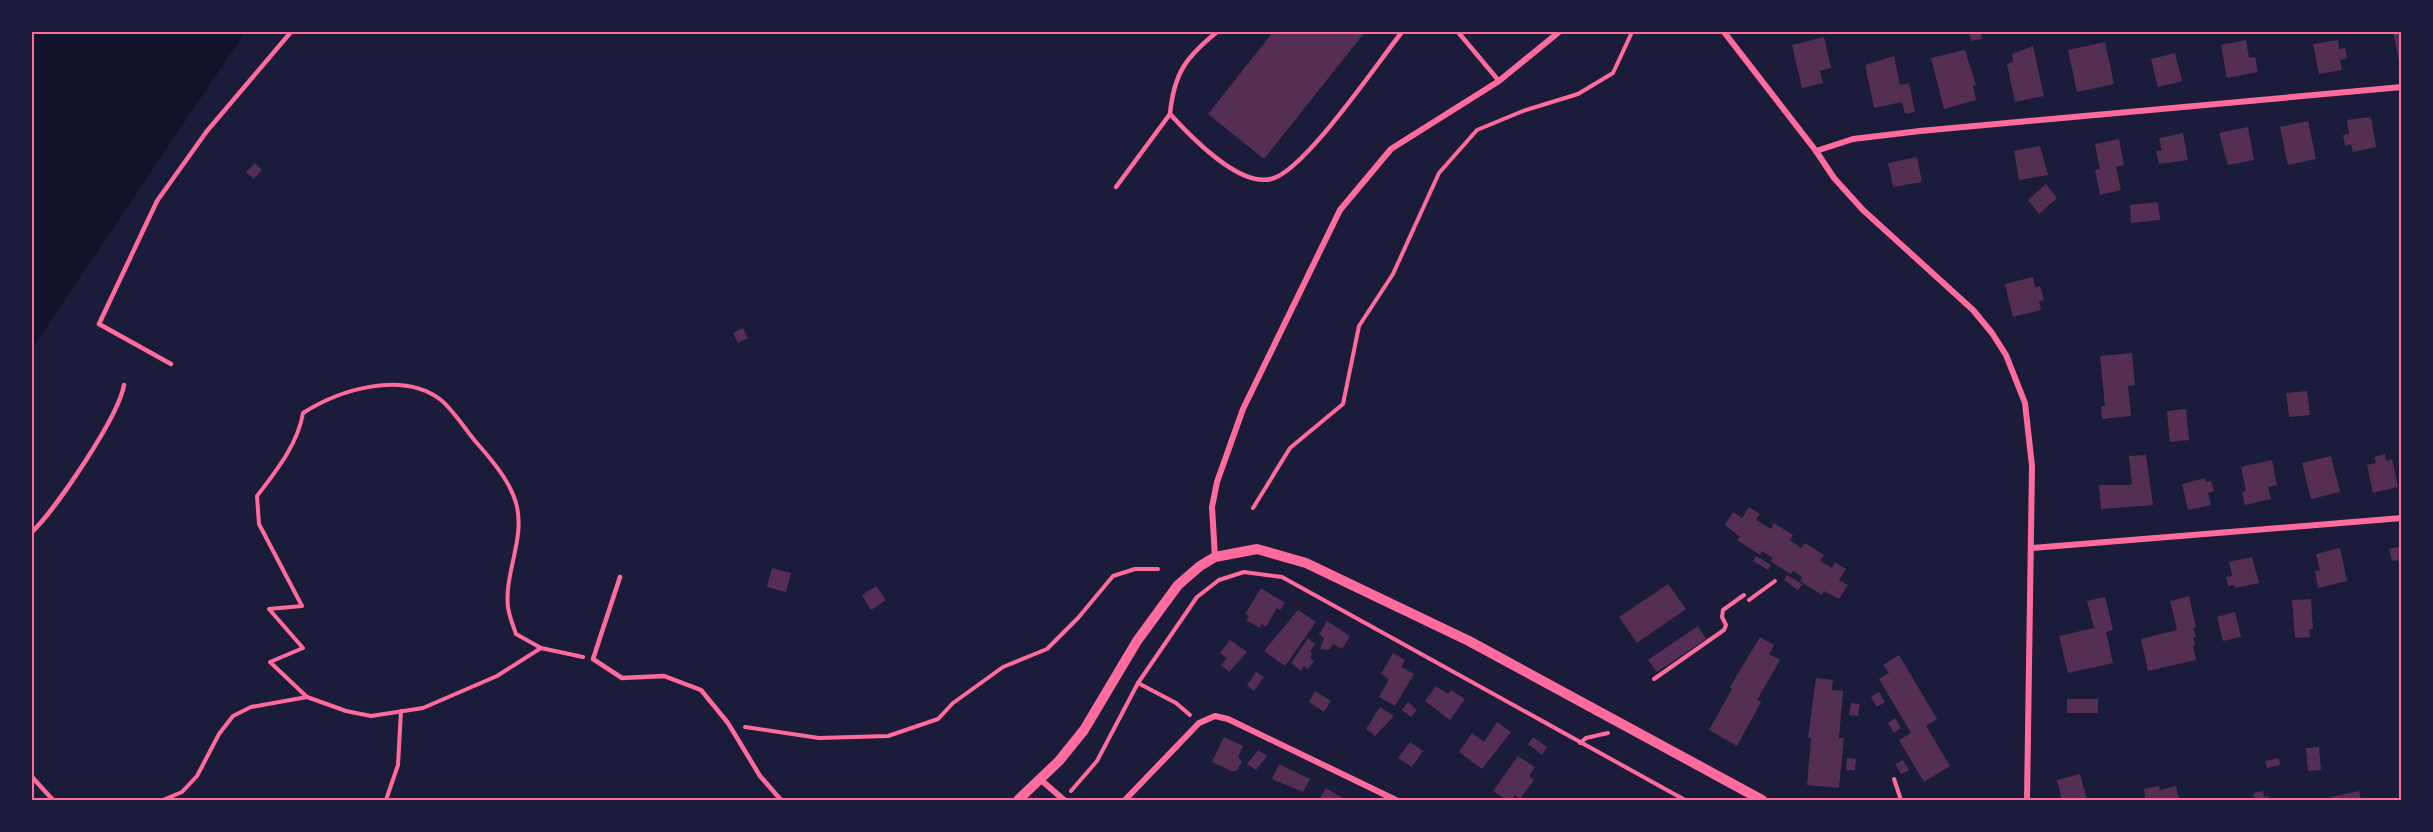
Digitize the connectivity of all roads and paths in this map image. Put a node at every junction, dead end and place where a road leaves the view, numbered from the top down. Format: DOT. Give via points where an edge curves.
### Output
graph roads {
  1 [pos="291,32"];
  2 [pos="1217,32"];
  3 [pos="1402,32"];
  4 [pos="1458,32"];
  5 [pos="1560,32"];
  6 [pos="1632,32"];
  7 [pos="1724,32"];
  8 [pos="1499,81"];
  9 [pos="2402,87"];
  10 [pos="1170,114"];
  11 [pos="1816,151"];
  12 [pos="1116,187"];
  13 [pos="171,364"];
  14 [pos="124,385"];
  15 [pos="1253,508"];
  16 [pos="2402,518"];
  17 [pos="32,532"];
  18 [pos="2032,548"];
  19 [pos="1215,557"];
  20 [pos="1158,569"];
  21 [pos="620,576"];
  22 [pos="1775,581"];
  23 [pos="1744,595"];
  24 [pos="1749,600"];
  25 [pos="541,648"];
  26 [pos="593,659"];
  27 [pos="1654,679"];
  28 [pos="1138,683"];
  29 [pos="307,697"];
  30 [pos="401,711"];
  31 [pos="1199,723"];
  32 [pos="729,725"];
  33 [pos="1609,733"];
  34 [pos="1580,743"];
  35 [pos="32,777"];
  36 [pos="1894,779"];
  37 [pos="1041,780"];
  38 [pos="1064,800"];
  39 [pos="53,801"];
  40 [pos="163,801"];
  41 [pos="386,801"];
  42 [pos="781,801"];
  43 [pos="1018,801"];
  44 [pos="1125,801"];
  45 [pos="1396,801"];
  46 [pos="1684,801"];
  47 [pos="1762,801"];
  48 [pos="1901,801"];
  49 [pos="2026,801"];
  1 -- 13 [label="lane" via="207,131 157,201 99,324"];
  2 -- 10 [label="lane" via="1193,52 1172,87"];
  3 -- 10 [label="lane" via="1314,144 1295,165 1271,179 1244,177 1193,140"];
  4 -- 8 [label="lane"];
  5 -- 8 [label="street"];
  6 -- 15 [label="path" via="1613,73 1578,94 1477,130 1439,173 1394,274 1359,326 1343,404 1290,448"];
  7 -- 11 [label="street"];
  8 -- 19 [label="street" via="1391,149 1340,210 1243,409 1212,507"];
  9 -- 11 [label="street" via="1920,130 1853,139"];
  10 -- 12 [label="lane"];
  11 -- 18 [label="street" via="1863,210 1973,310 2006,355 2025,403 2030,429"];
  14 -- 17 [label="lane" via="122,398 83,465"];
  16 -- 18 [label="street"];
  18 -- 49 [label="street"];
  19 -- 37 [label="street" via="1171,593 1084,730"];
  19 -- 47 [label="street" via="1257,549 1306,563 1469,641"];
  20 -- 32 [label="path" via="1135,569 1113,576 1047,649 1003,667 953,703 938,720 888,736 819,738"];
  21 -- 26 [label="lane"];
  22 -- 24 [label="path"];
  23 -- 27 [label="path" via="1723,610 1724,630"];
  25 -- 26 [label="path"];
  25 -- 29 [label="path" via="516,633 508,608 517,548 517,505 486,453 441,401 431,395 388,385 341,394 303,413 301,427 257,496 259,524 303,606 269,609 303,648 270,662"];
  25 -- 30 [label="path" via="476,686 423,708"];
  26 -- 32 [label="lane" via="622,678 664,676 701,690"];
  28 -- 31 [label="path" via="1176,703"];
  28 -- 34 [label="path" via="1206,588 1227,576 1267,573 1282,577"];
  28 -- 38 [label="path" via="1097,761"];
  29 -- 30 [label="path" via="371,716"];
  29 -- 40 [label="path" via="251,707 233,716 219,734 198,776 182,792"];
  30 -- 41 [label="path" via="398,765"];
  31 -- 44 [label="street"];
  31 -- 45 [label="street" via="1215,716 1228,719"];
  32 -- 42 [label="lane" via="760,776"];
  33 -- 34 [label="path"];
  34 -- 46 [label="path"];
  35 -- 39 [label="lane"];
  36 -- 48 [label="path"];
  37 -- 38 [label="street"];
  37 -- 43 [label="street"];
}
